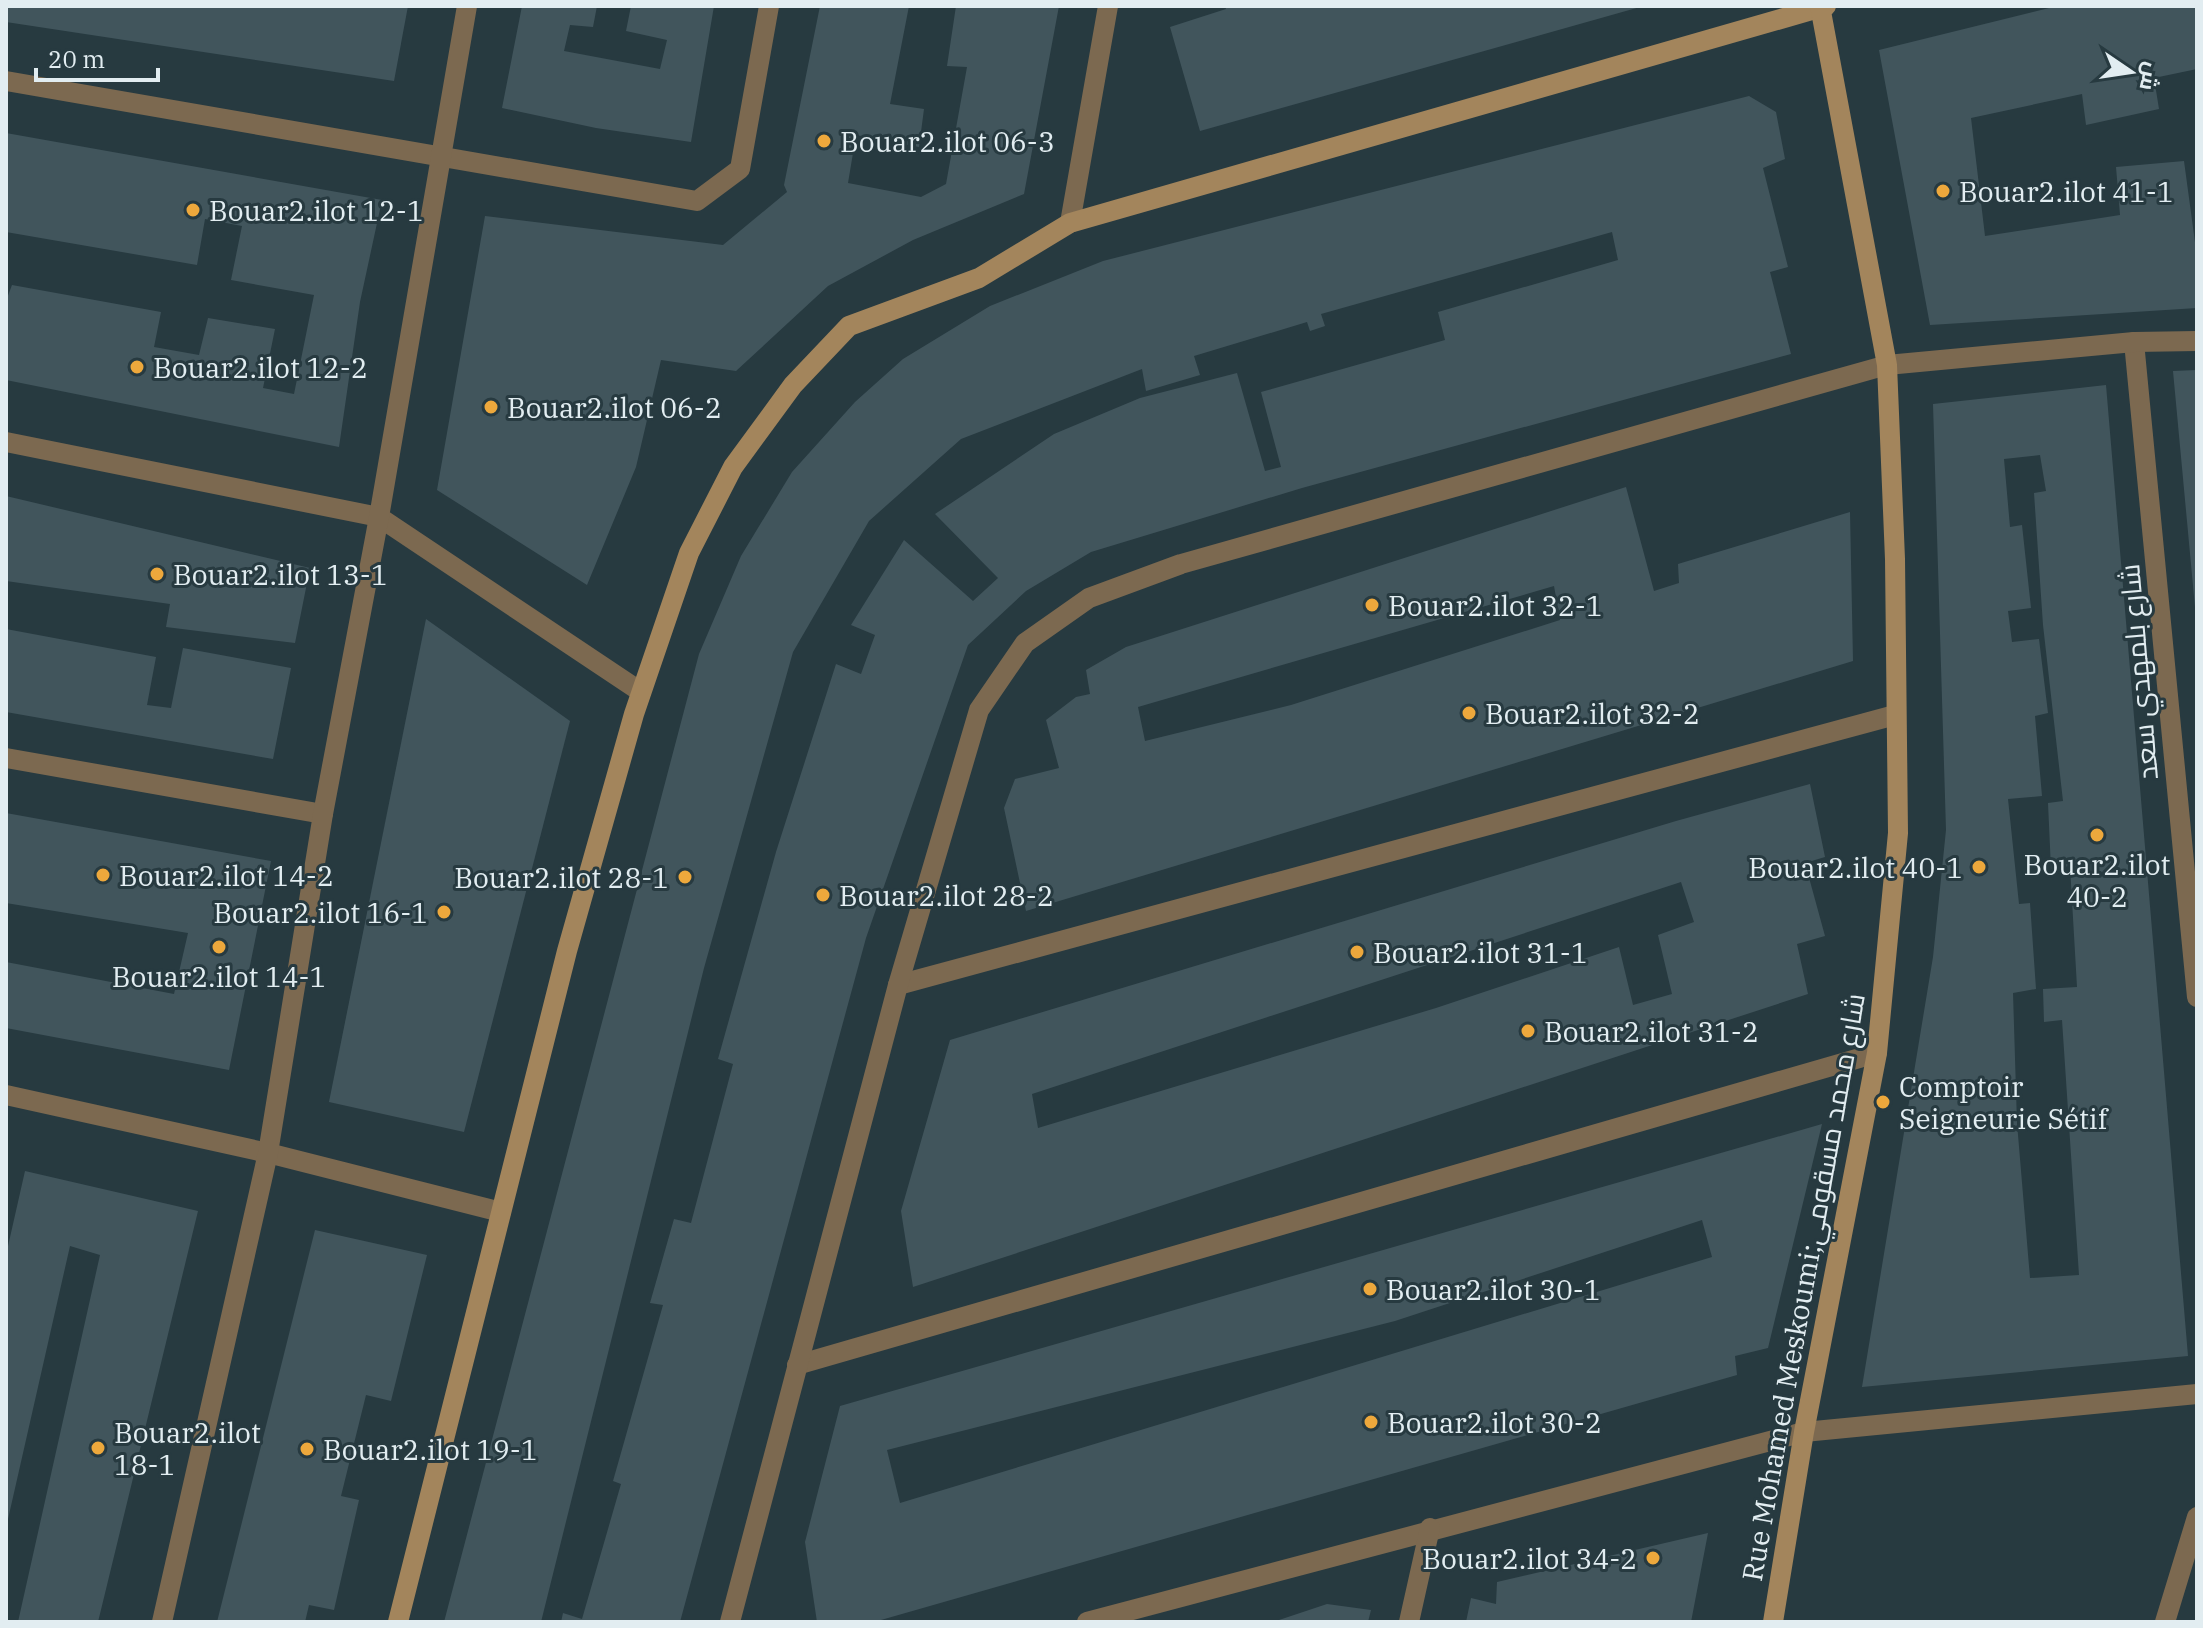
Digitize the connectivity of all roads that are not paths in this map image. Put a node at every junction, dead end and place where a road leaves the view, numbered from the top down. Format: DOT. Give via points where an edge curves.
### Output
graph roads {
  1 [pos="467,6"];
  2 [pos="769,6"];
  3 [pos="1108,6"];
  4 [pos="1822,7"];
  5 [pos="6,81"];
  6 [pos="441,154"];
  7 [pos="1070,223"];
  8 [pos="2197,341"];
  9 [pos="2134,342"];
  10 [pos="1887,365"];
  11 [pos="6,442"];
  12 [pos="379,517"];
  13 [pos="641,692"];
  14 [pos="1895,715"];
  15 [pos="6,758"];
  16 [pos="323,814"];
  17 [pos="898,985"];
  18 [pos="2197,997"];
  19 [pos="1877,1053"];
  20 [pos="6,1095"];
  21 [pos="268,1153"];
  22 [pos="501,1212"];
  23 [pos="797,1365"];
  24 [pos="2197,1394"];
  25 [pos="1804,1432"];
  26 [pos="2197,1517"];
  27 [pos="1430,1528"];
  28 [pos="162,1622"];
  29 [pos="398,1622"];
  30 [pos="730,1622"];
  31 [pos="1087,1622"];
  32 [pos="1409,1622"];
  33 [pos="1773,1622"];
  34 [pos="2165,1622"];
  1 -- 6 [label="street"];
  2 -- 6 [label="street" via="740,169 697,201"];
  3 -- 7 [label="street"];
  4 -- 7 [label="street"];
  4 -- 10 [label="street, Rue Mohamed Meskoumi;شارع محمد مسقومي"];
  5 -- 6 [label="street"];
  6 -- 12 [label="street"];
  7 -- 13 [label="street" via="979,278 849,326 793,385 733,467 689,553"];
  8 -- 9 [label="street"];
  9 -- 10 [label="street"];
  9 -- 18 [label="street, شارع بلمهدي سعد"];
  10 -- 14 [label="street, Rue Mohamed Meskoumi;شارع محمد مسقومي"];
  10 -- 17 [label="street" via="1181,564 1089,598 1025,643 979,710"];
  11 -- 12 [label="street"];
  12 -- 13 [label="street"];
  12 -- 16 [label="street"];
  13 -- 22 [label="street" via="567,951"];
  14 -- 17 [label="street"];
  14 -- 19 [label="street, Rue Mohamed Meskoumi;شارع محمد مسقومي" via="1898,833"];
  15 -- 16 [label="street"];
  16 -- 21 [label="street"];
  17 -- 23 [label="street"];
  19 -- 23 [label="street"];
  19 -- 25 [label="street, Rue Mohamed Meskoumi;شارع محمد مسقومي"];
  20 -- 21 [label="street"];
  21 -- 22 [label="street"];
  21 -- 28 [label="street"];
  22 -- 29 [label="street"];
  23 -- 30 [label="street"];
  24 -- 25 [label="street"];
  25 -- 27 [label="street"];
  25 -- 33 [label="street, Rue Mohamed Meskoumi;شارع محمد مسقومي"];
  26 -- 34 [label="street"];
  27 -- 31 [label="street"];
  27 -- 32 [label="street"];
}
